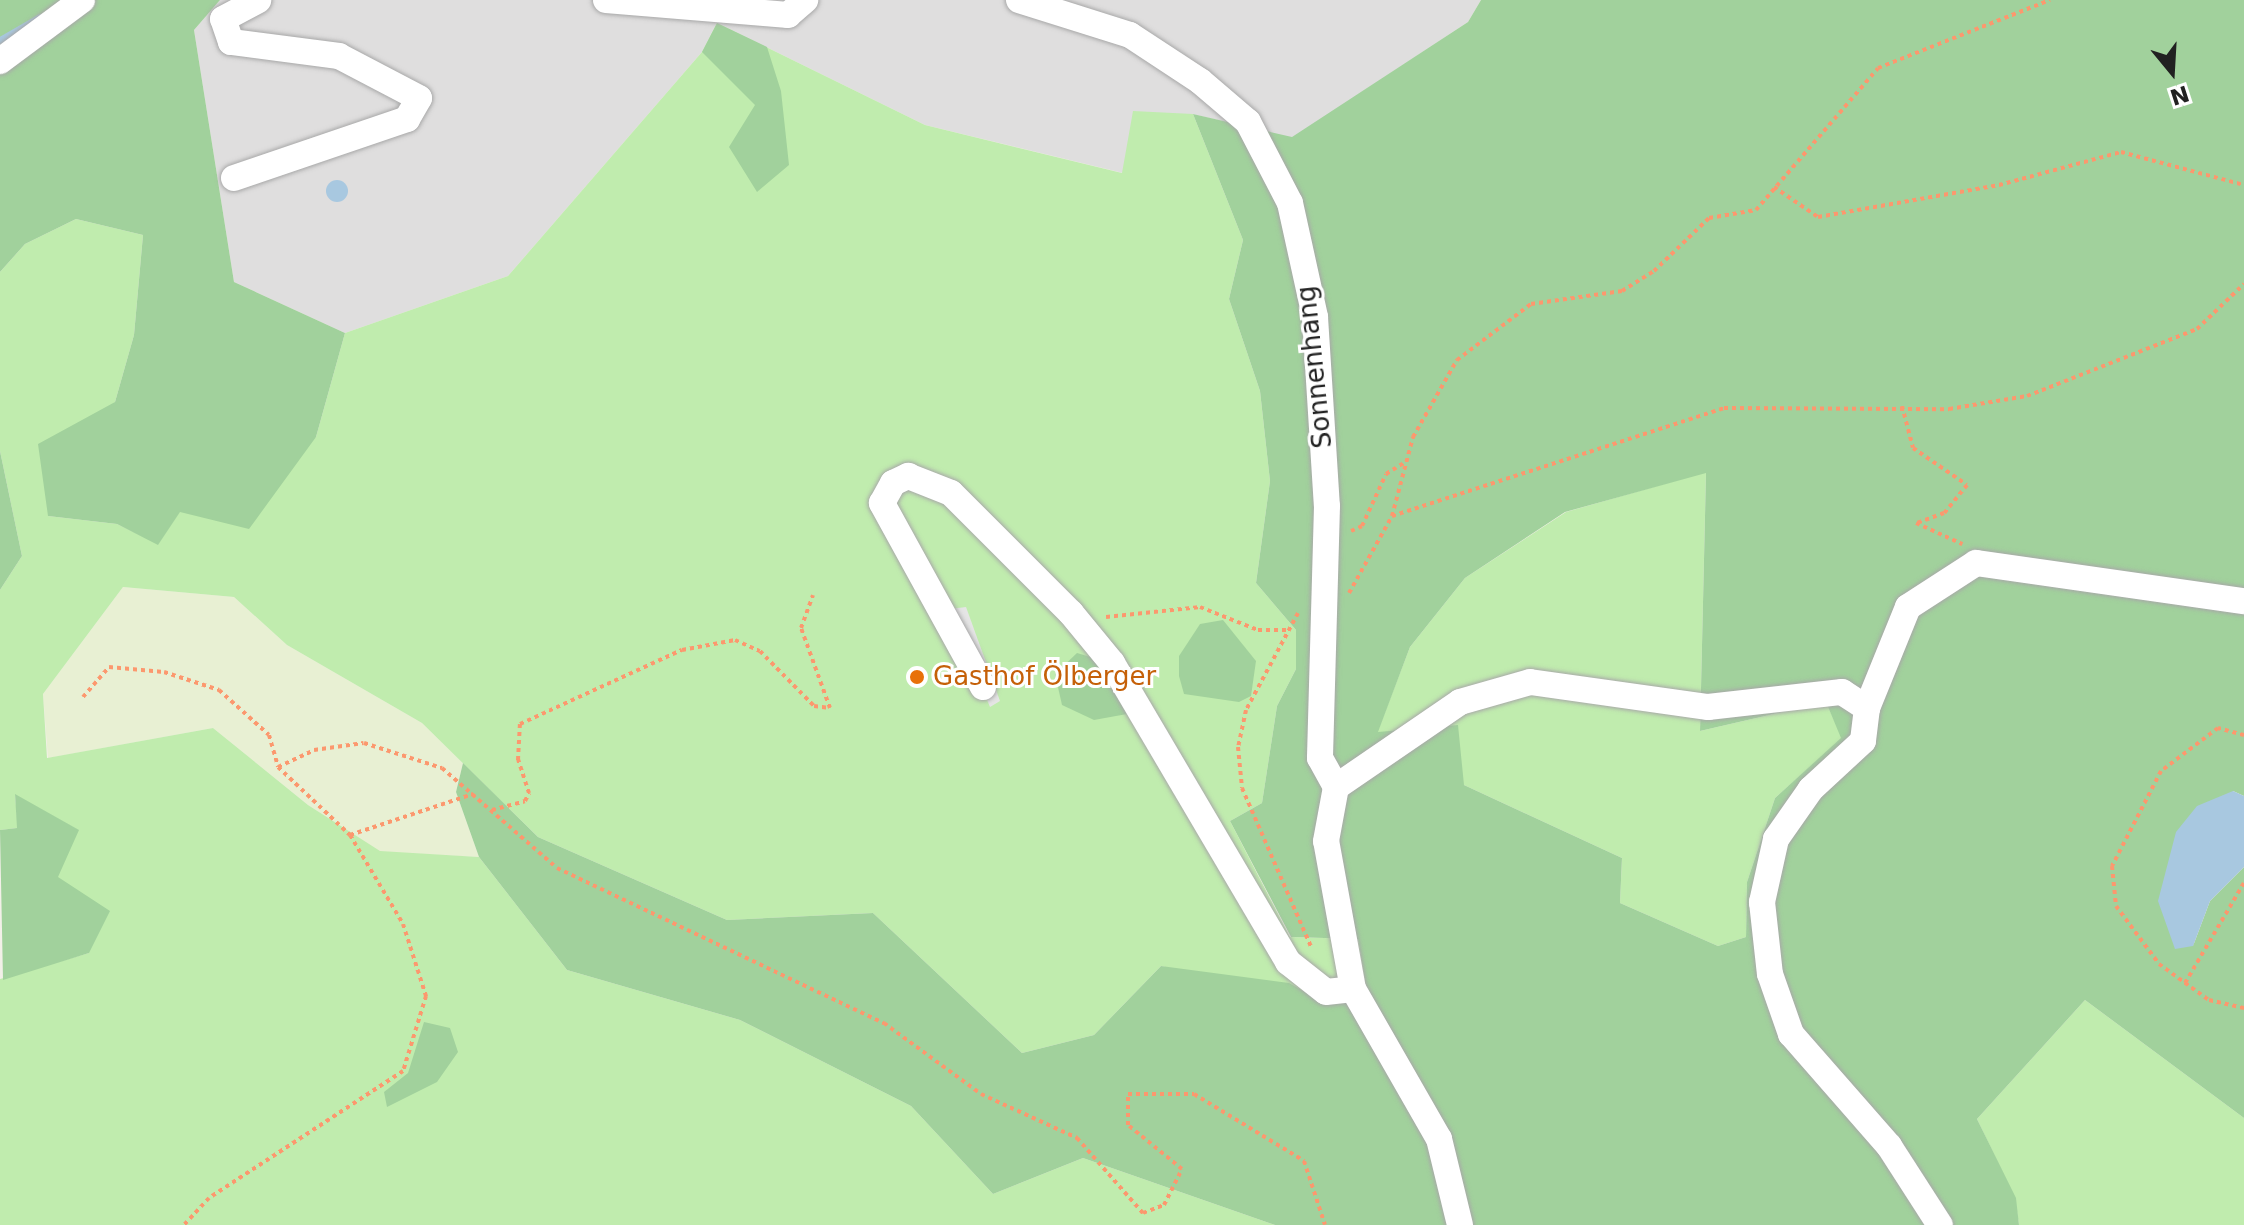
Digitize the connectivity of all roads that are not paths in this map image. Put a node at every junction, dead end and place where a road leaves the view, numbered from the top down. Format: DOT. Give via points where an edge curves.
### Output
graph roads {
  1 [pos="82,0"];
  2 [pos="258,0"];
  3 [pos="606,0"];
  4 [pos="805,0"];
  5 [pos="1019,0"];
  6 [pos="0,61"];
  7 [pos="234,178"];
  8 [pos="2244,601"];
  9 [pos="983,687"];
  10 [pos="1867,708"];
  11 [pos="1336,787"];
  12 [pos="1353,989"];
  13 [pos="1460,1225"];
  14 [pos="1940,1225"];
  1 -- 6 [label="street"];
  2 -- 7 [label="street" via="223,19 231,42 339,56 419,98 407,119"];
  3 -- 4 [label="street" via="788,15"];
  5 -- 11 [label="street, Sonnenhang" via="1130,35 1248,122 1290,203 1315,317 1327,542 1320,758"];
  8 -- 10 [label="street" via="1976,563 1908,607"];
  9 -- 12 [label="street" via="882,503 893,483 908,476 951,493 1080,624 1112,663 1288,962 1308,983 1326,992"];
  10 -- 11 [label="street" via="1842,692 1708,707 1530,682 1460,702"];
  10 -- 14 [label="street" via="1863,741 1811,789 1776,839 1762,902 1770,974 1791,1034 1889,1146"];
  11 -- 12 [label="street" via="1326,841"];
  12 -- 13 [label="street" via="1439,1139"];
}
